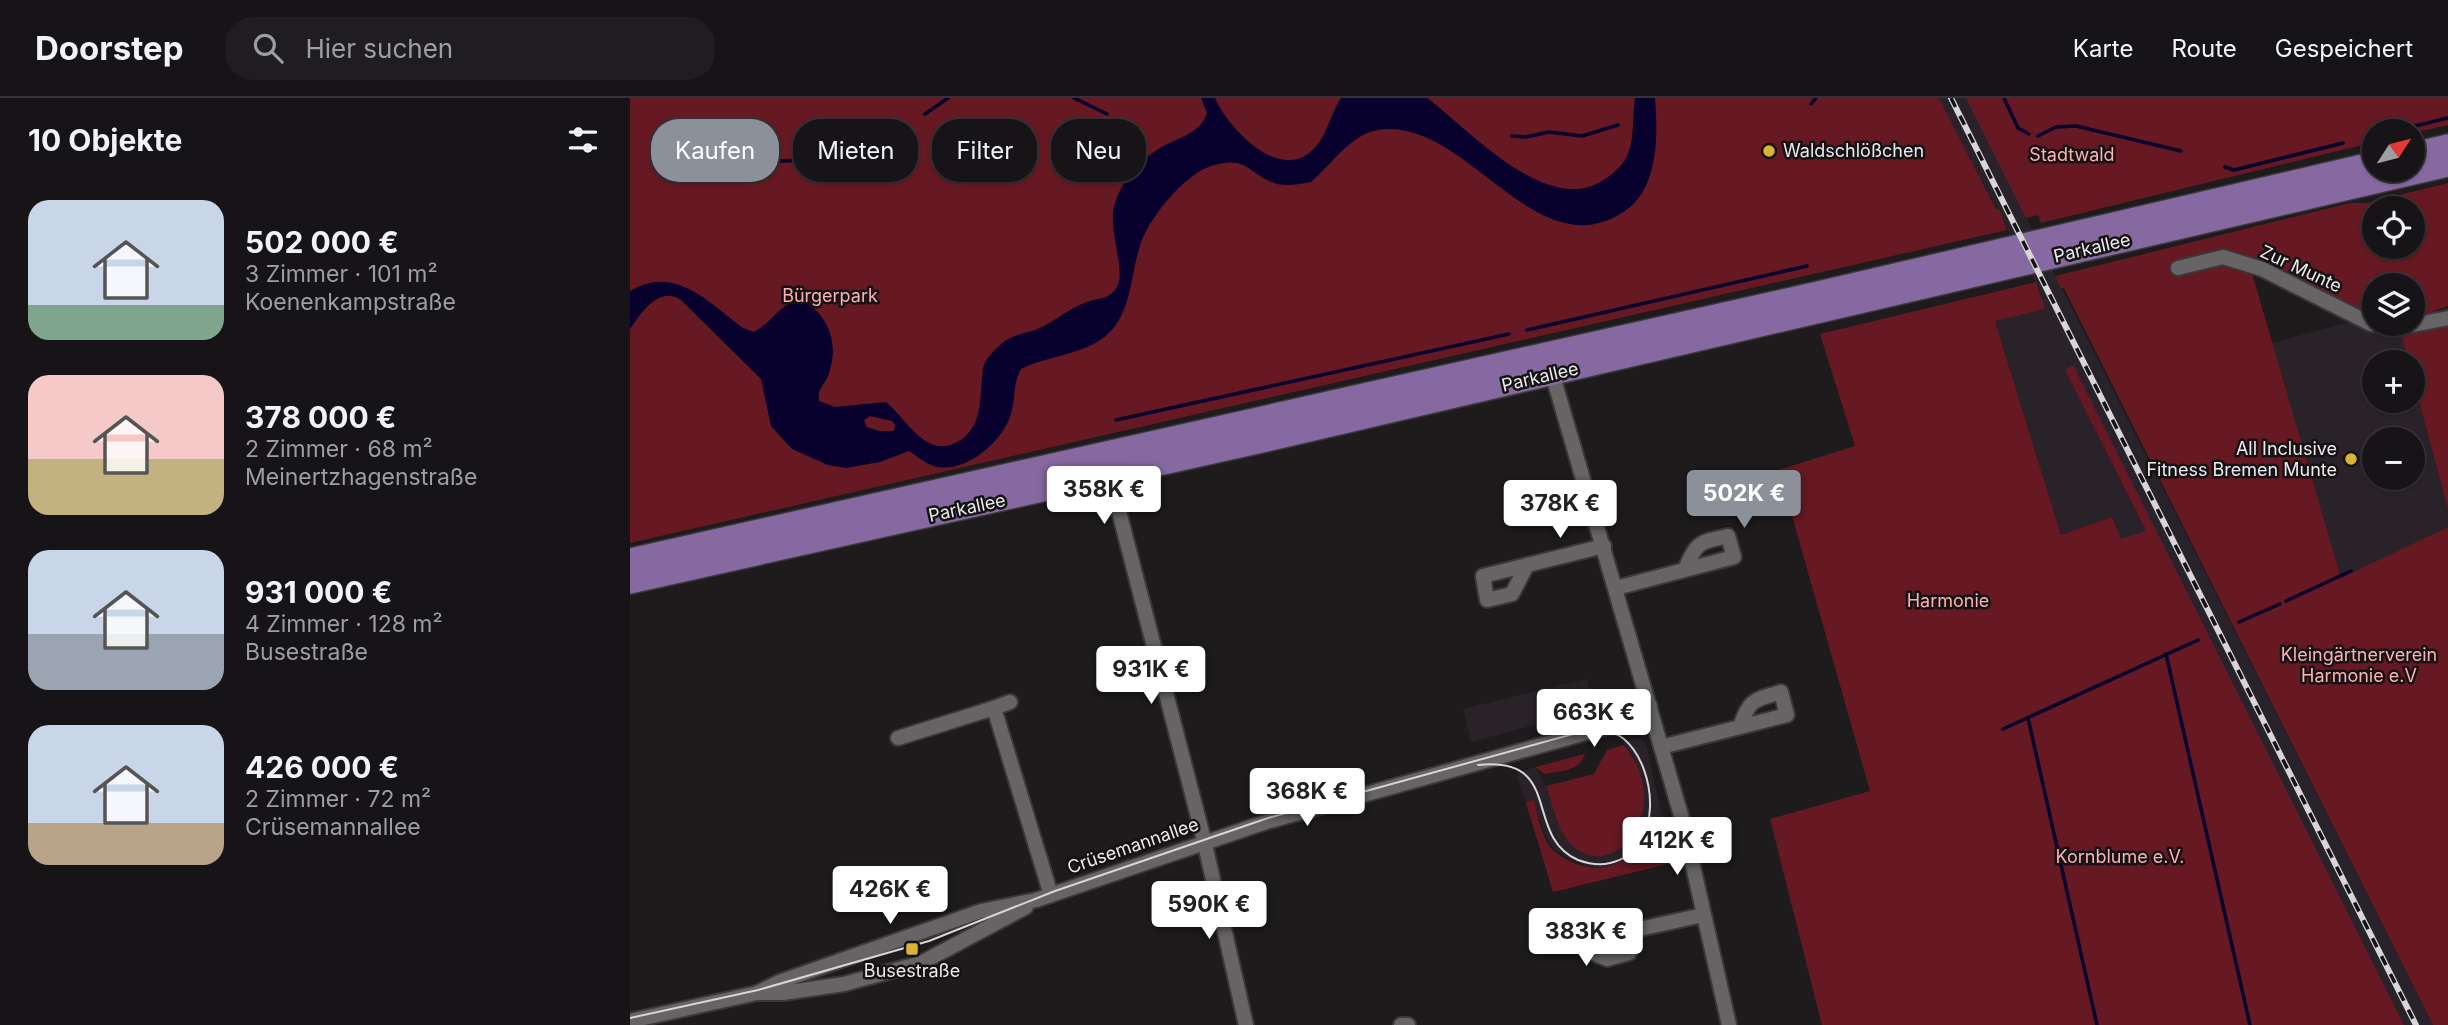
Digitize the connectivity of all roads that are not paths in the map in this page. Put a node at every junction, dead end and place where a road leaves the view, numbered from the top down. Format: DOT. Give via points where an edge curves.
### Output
graph roads {
  1 [pos="2448,146"];
  2 [pos="2426,151"];
  3 [pos="2448,165"];
  4 [pos="2362,166"];
  5 [pos="2178,268"];
  6 [pos="2448,317"];
  7 [pos="1550,364"];
  8 [pos="1107,465"];
  9 [pos="1604,546"];
  10 [pos="630,560"];
  11 [pos="1526,567"];
  12 [pos="1685,569"];
  13 [pos="630,582"];
  14 [pos="1616,588"];
  15 [pos="1010,702"];
  16 [pos="1650,706"];
  17 [pos="994,708"];
  18 [pos="1654,723"];
  19 [pos="1607,727"];
  20 [pos="1740,727"];
  21 [pos="898,738"];
  22 [pos="1661,747"];
  23 [pos="1205,843"];
  24 [pos="1051,895"];
  25 [pos="1036,900"];
  26 [pos="1703,915"];
  27 [pos="1636,931"];
  28 [pos="757,993"];
  29 [pos="630,1021"];
  30 [pos="1246,1025"];
  31 [pos="1401,1025"];
  32 [pos="1408,1025"];
  33 [pos="1728,1025"];
  1 -- 2 [label="main road"];
  3 -- 7 [label="main road, Parkallee"];
  4 -- 7 [label="main road, Parkallee"];
  5 -- 6 [label="street, Zur Munte" via="2222,257 2236,261 2262,269 2371,324 2408,326"];
  7 -- 8 [label="main road, Parkallee"];
  7 -- 9 [label="street"];
  8 -- 10 [label="main road, Parkallee"];
  8 -- 13 [label="main road, Parkallee"];
  8 -- 23 [label="street"];
  9 -- 11 [label="street"];
  9 -- 14 [label="street"];
  12 -- 14 [label="street"];
  14 -- 16 [label="street"];
  15 -- 17 [label="street"];
  16 -- 18 [label="street"];
  16 -- 19 [label="street, Crüsemannallee"];
  17 -- 21 [label="street"];
  17 -- 24 [label="street"];
  18 -- 19 [label="street, Crüsemannallee"];
  18 -- 22 [label="street"];
  19 -- 23 [label="street, Crüsemannallee" via="1370,791"];
  20 -- 22 [label="street"];
  22 -- 26 [label="street" via="1684,822"];
  23 -- 24 [label="street, Crüsemannallee"];
  23 -- 30 [label="street"];
  24 -- 25 [label="street, Crüsemannallee"];
  25 -- 28 [label="street, Crüsemannallee" via="981,911"];
  25 -- 28 [label="street, Crüsemannallee" via="921,963 844,984"];
  26 -- 27 [label="street"];
  26 -- 33 [label="street"];
  28 -- 29 [label="street, Crüsemannallee"];
  31 -- 32 [label="street"];
}
